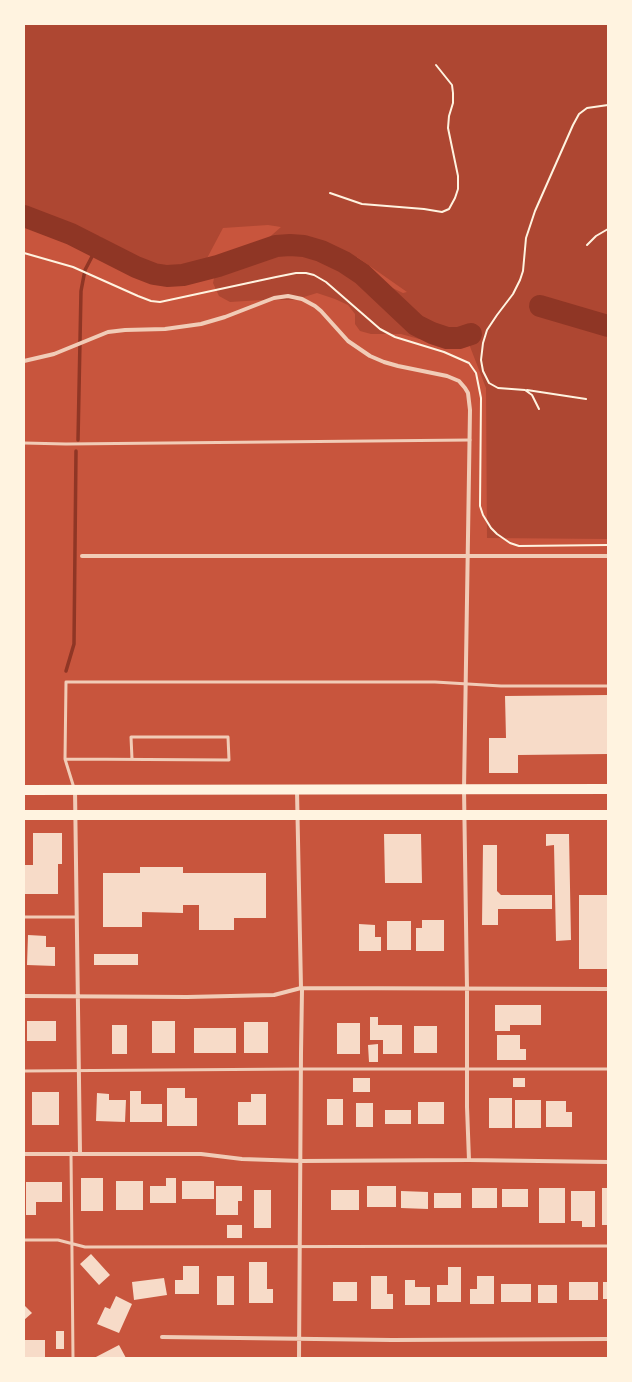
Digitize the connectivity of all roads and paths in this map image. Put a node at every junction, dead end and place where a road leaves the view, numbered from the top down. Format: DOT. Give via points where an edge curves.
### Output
graph roads {
  1 [pos="436,65"];
  2 [pos="608,105"];
  3 [pos="330,193"];
  4 [pos="608,229"];
  5 [pos="587,245"];
  6 [pos="24,253"];
  7 [pos="24,361"];
  8 [pos="525,390"];
  9 [pos="586,399"];
  10 [pos="539,409"];
  11 [pos="470,440"];
  12 [pos="24,443"];
  13 [pos="608,545"];
  14 [pos="82,556"];
  15 [pos="468,556"];
  16 [pos="608,556"];
  17 [pos="465,684"];
  18 [pos="608,686"];
  19 [pos="132,759"];
  20 [pos="65,760"];
  21 [pos="464,789"];
  22 [pos="608,789"];
  23 [pos="24,790"];
  24 [pos="75,790"];
  25 [pos="297,790"];
  26 [pos="24,815"];
  27 [pos="75,815"];
  28 [pos="464,815"];
  29 [pos="608,815"];
  30 [pos="297,816"];
  31 [pos="24,918"];
  32 [pos="76,918"];
  33 [pos="301,988"];
  34 [pos="467,989"];
  35 [pos="608,989"];
  36 [pos="24,996"];
  37 [pos="78,996"];
  38 [pos="301,1069"];
  39 [pos="467,1069"];
  40 [pos="608,1069"];
  41 [pos="24,1071"];
  42 [pos="79,1071"];
  43 [pos="71,1153"];
  44 [pos="80,1153"];
  45 [pos="24,1154"];
  46 [pos="469,1160"];
  47 [pos="301,1161"];
  48 [pos="608,1162"];
  49 [pos="24,1240"];
  50 [pos="73,1244"];
  51 [pos="300,1246"];
  52 [pos="608,1246"];
  53 [pos="162,1337"];
  54 [pos="299,1338"];
  55 [pos="608,1339"];
  56 [pos="73,1358"];
  57 [pos="299,1358"];
  1 -- 3 [label="path" via="452,85 453,93 448,128 458,176 458,189 449,209 442,212 368,205"];
  2 -- 8 [label="path" via="587,108 579,114 573,125 535,211 526,238 520,280 487,330 483,343 481,360 489,383 498,388"];
  4 -- 5 [label="path"];
  6 -- 13 [label="path" via="81,271 151,301 160,302 283,276 306,273 314,275 326,282 380,329 469,363 476,373 481,398 480,506 483,515 497,534 519,546"];
  7 -- 11 [label="street" via="54,354 108,332 178,328 201,324 225,318 274,298 288,296 302,299 315,306 348,341 370,356 398,366 443,374 459,381 465,388 469,400"];
  8 -- 9 [label="path"];
  8 -- 10 [label="path" via="532,395"];
  11 -- 12 [label="lane"];
  11 -- 15 [label="street"];
  14 -- 15 [label="street"];
  15 -- 16 [label="street"];
  15 -- 17 [label="street"];
  17 -- 18 [label="lane"];
  17 -- 20 [label="lane" via="324,681 66,682"];
  17 -- 21 [label="street"];
  19 -- 19 [label="lane" via="229,760 228,737 132,736"];
  19 -- 20 [label="lane"];
  20 -- 24 [label="lane"];
  21 -- 22 [label="main road"];
  21 -- 25 [label="main road"];
  21 -- 28 [label="street"];
  23 -- 24 [label="main road"];
  24 -- 25 [label="main road"];
  24 -- 27 [label="street"];
  25 -- 30 [label="street"];
  26 -- 27 [label="main road"];
  27 -- 30 [label="main road"];
  27 -- 32 [label="street"];
  28 -- 29 [label="main road"];
  28 -- 30 [label="main road"];
  28 -- 34 [label="street"];
  30 -- 33 [label="street"];
  31 -- 32 [label="lane"];
  32 -- 37 [label="street"];
  33 -- 34 [label="street"];
  33 -- 37 [label="street" via="274,995"];
  33 -- 38 [label="street"];
  34 -- 35 [label="street"];
  34 -- 39 [label="street"];
  36 -- 37 [label="street"];
  37 -- 42 [label="street"];
  38 -- 39 [label="lane"];
  38 -- 42 [label="lane"];
  38 -- 47 [label="street"];
  39 -- 40 [label="lane"];
  39 -- 46 [label="street"];
  41 -- 42 [label="lane"];
  42 -- 44 [label="street"];
  43 -- 44 [label="street"];
  43 -- 45 [label="street"];
  43 -- 50 [label="lane"];
  44 -- 47 [label="street" via="201,1154 242,1159"];
  46 -- 47 [label="street"];
  46 -- 48 [label="street"];
  47 -- 51 [label="street"];
  49 -- 50 [label="lane" via="58,1240"];
  50 -- 51 [label="lane" via="85,1247"];
  50 -- 56 [label="lane"];
  51 -- 52 [label="lane"];
  51 -- 54 [label="street"];
  53 -- 54 [label="street"];
  54 -- 55 [label="street"];
  54 -- 57 [label="street"];
}
